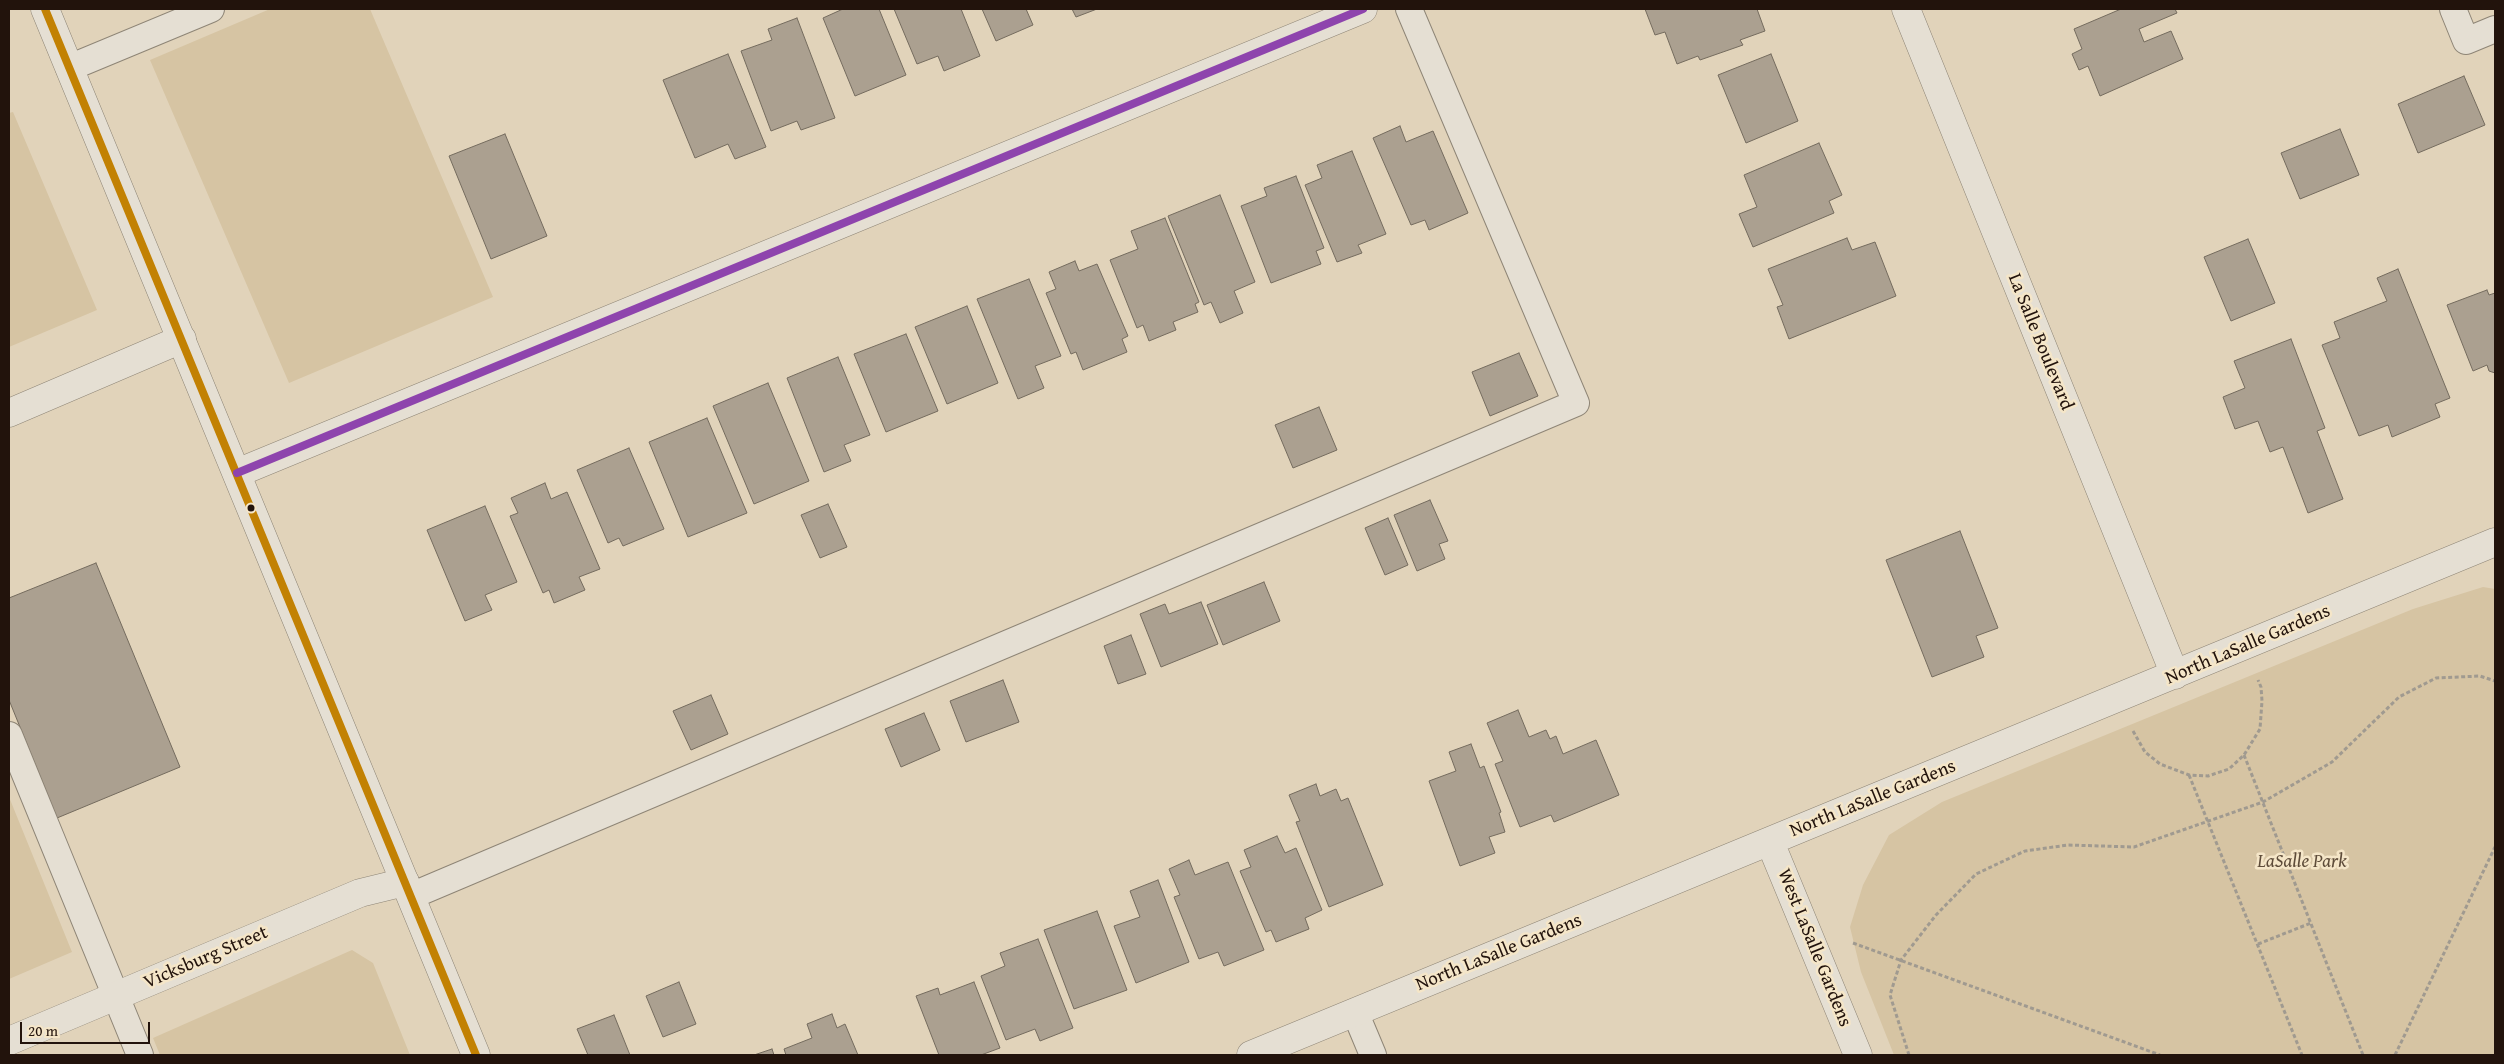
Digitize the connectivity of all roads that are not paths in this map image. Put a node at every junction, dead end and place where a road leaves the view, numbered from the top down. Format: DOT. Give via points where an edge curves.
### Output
graph roads {
  1 [pos="45,9"];
  2 [pos="211,9"];
  3 [pos="1364,9"];
  4 [pos="1409,9"];
  5 [pos="1906,9"];
  6 [pos="2453,9"];
  7 [pos="2495,29"];
  8 [pos="70,68"];
  9 [pos="182,339"];
  10 [pos="9,413"];
  11 [pos="237,473"];
  12 [pos="2495,542"];
  13 [pos="2174,675"];
  14 [pos="9,735"];
  15 [pos="1770,842"];
  16 [pos="408,889"];
  17 [pos="116,995"];
  18 [pos="1355,1012"];
  19 [pos="9,1041"];
  20 [pos="140,1055"];
  21 [pos="476,1055"];
  22 [pos="1251,1055"];
  23 [pos="1373,1055"];
  24 [pos="1858,1055"];
  1 -- 8 [label="street"];
  2 -- 8 [label="lane"];
  3 -- 11 [label="street"];
  4 -- 16 [label="lane" via="1576,404"];
  5 -- 13 [label="street, La Salle Boulevard"];
  6 -- 7 [label="lane" via="2466,41"];
  8 -- 9 [label="street"];
  9 -- 10 [label="street"];
  9 -- 11 [label="street"];
  11 -- 16 [label="street"];
  12 -- 13 [label="street, North LaSalle Gardens"];
  13 -- 15 [label="street, North LaSalle Gardens"];
  14 -- 17 [label="lane"];
  15 -- 18 [label="street, North LaSalle Gardens"];
  15 -- 24 [label="street, West LaSalle Gardens"];
  16 -- 17 [label="street, Vicksburg Street" via="360,893"];
  16 -- 21 [label="street"];
  17 -- 19 [label="street, Vicksburg Street"];
  17 -- 20 [label="lane"];
  18 -- 22 [label="street, North LaSalle Gardens"];
  18 -- 23 [label="lane"];
}
